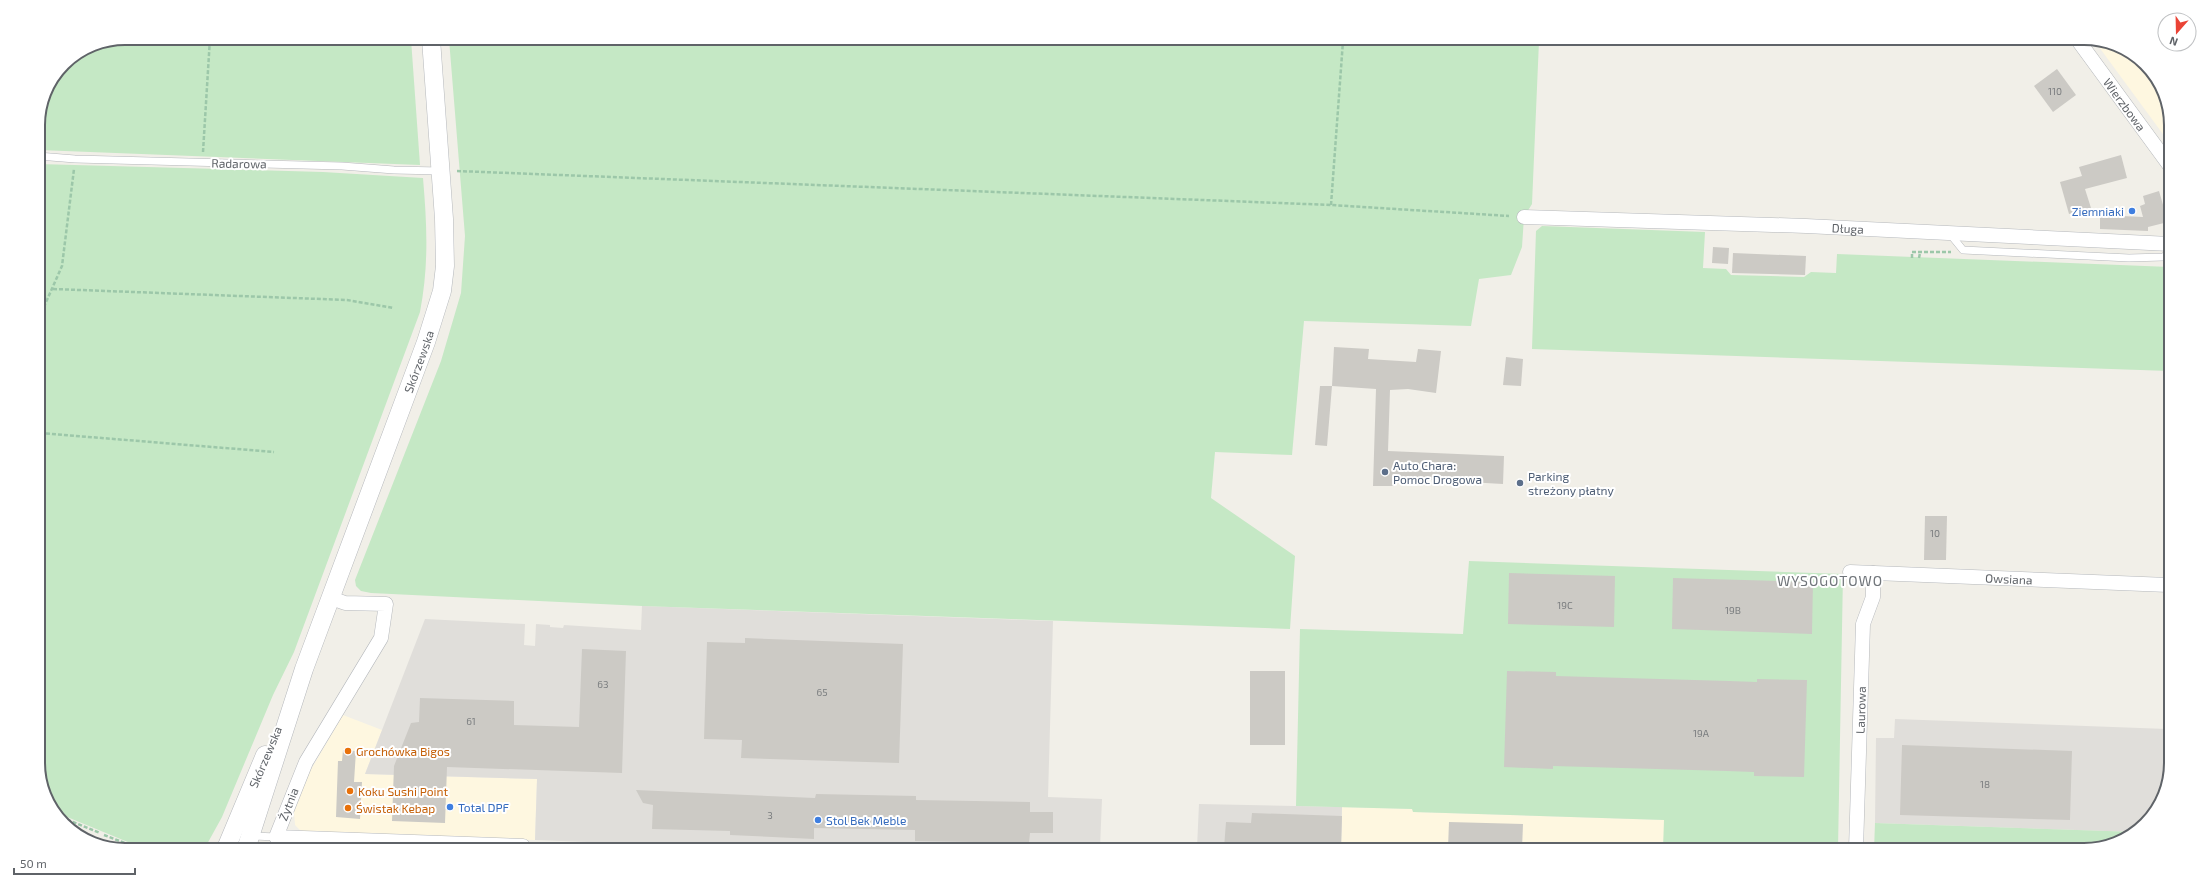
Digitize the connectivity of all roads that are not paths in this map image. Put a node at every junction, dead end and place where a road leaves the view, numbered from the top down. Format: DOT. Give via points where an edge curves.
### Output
graph roads {
  1 [pos="431,45"];
  2 [pos="2081,45"];
  3 [pos="45,157"];
  4 [pos="2164,158"];
  5 [pos="441,171"];
  6 [pos="1524,217"];
  7 [pos="1950,234"];
  8 [pos="2164,244"];
  9 [pos="2164,256"];
  10 [pos="1850,572"];
  11 [pos="1873,573"];
  12 [pos="2164,585"];
  13 [pos="331,598"];
  14 [pos="304,669"];
  15 [pos="276,837"];
  16 [pos="249,841"];
  17 [pos="229,843"];
  18 [pos="441,843"];
  19 [pos="1856,843"];
  1 -- 5 [label="street, Skórzewska"];
  2 -- 4 [label="street, Wierzbowa"];
  3 -- 5 [label="lane, Radarowa"];
  5 -- 13 [label="street, Skórzewska" via="445,266 440,298"];
  6 -- 7 [label="street, Długa" via="1806,226"];
  7 -- 8 [label="street, Długa"];
  7 -- 9 [label="lane" via="1963,250 2129,258"];
  10 -- 11 [label="street, Owsiana"];
  11 -- 12 [label="street, Owsiana"];
  11 -- 19 [label="street, Laurowa" via="1873,597 1863,624"];
  13 -- 14 [label="street, Skórzewska"];
  13 -- 15 [label="street, Żytnia" via="345,603 386,604 384,630 306,762"];
  14 -- 16 [label="street, Skórzewska"];
  14 -- 17 [label="street, Skórzewska"];
  15 -- 16 [label="lane"];
  15 -- 18 [label="street, Żytnia"];
}
